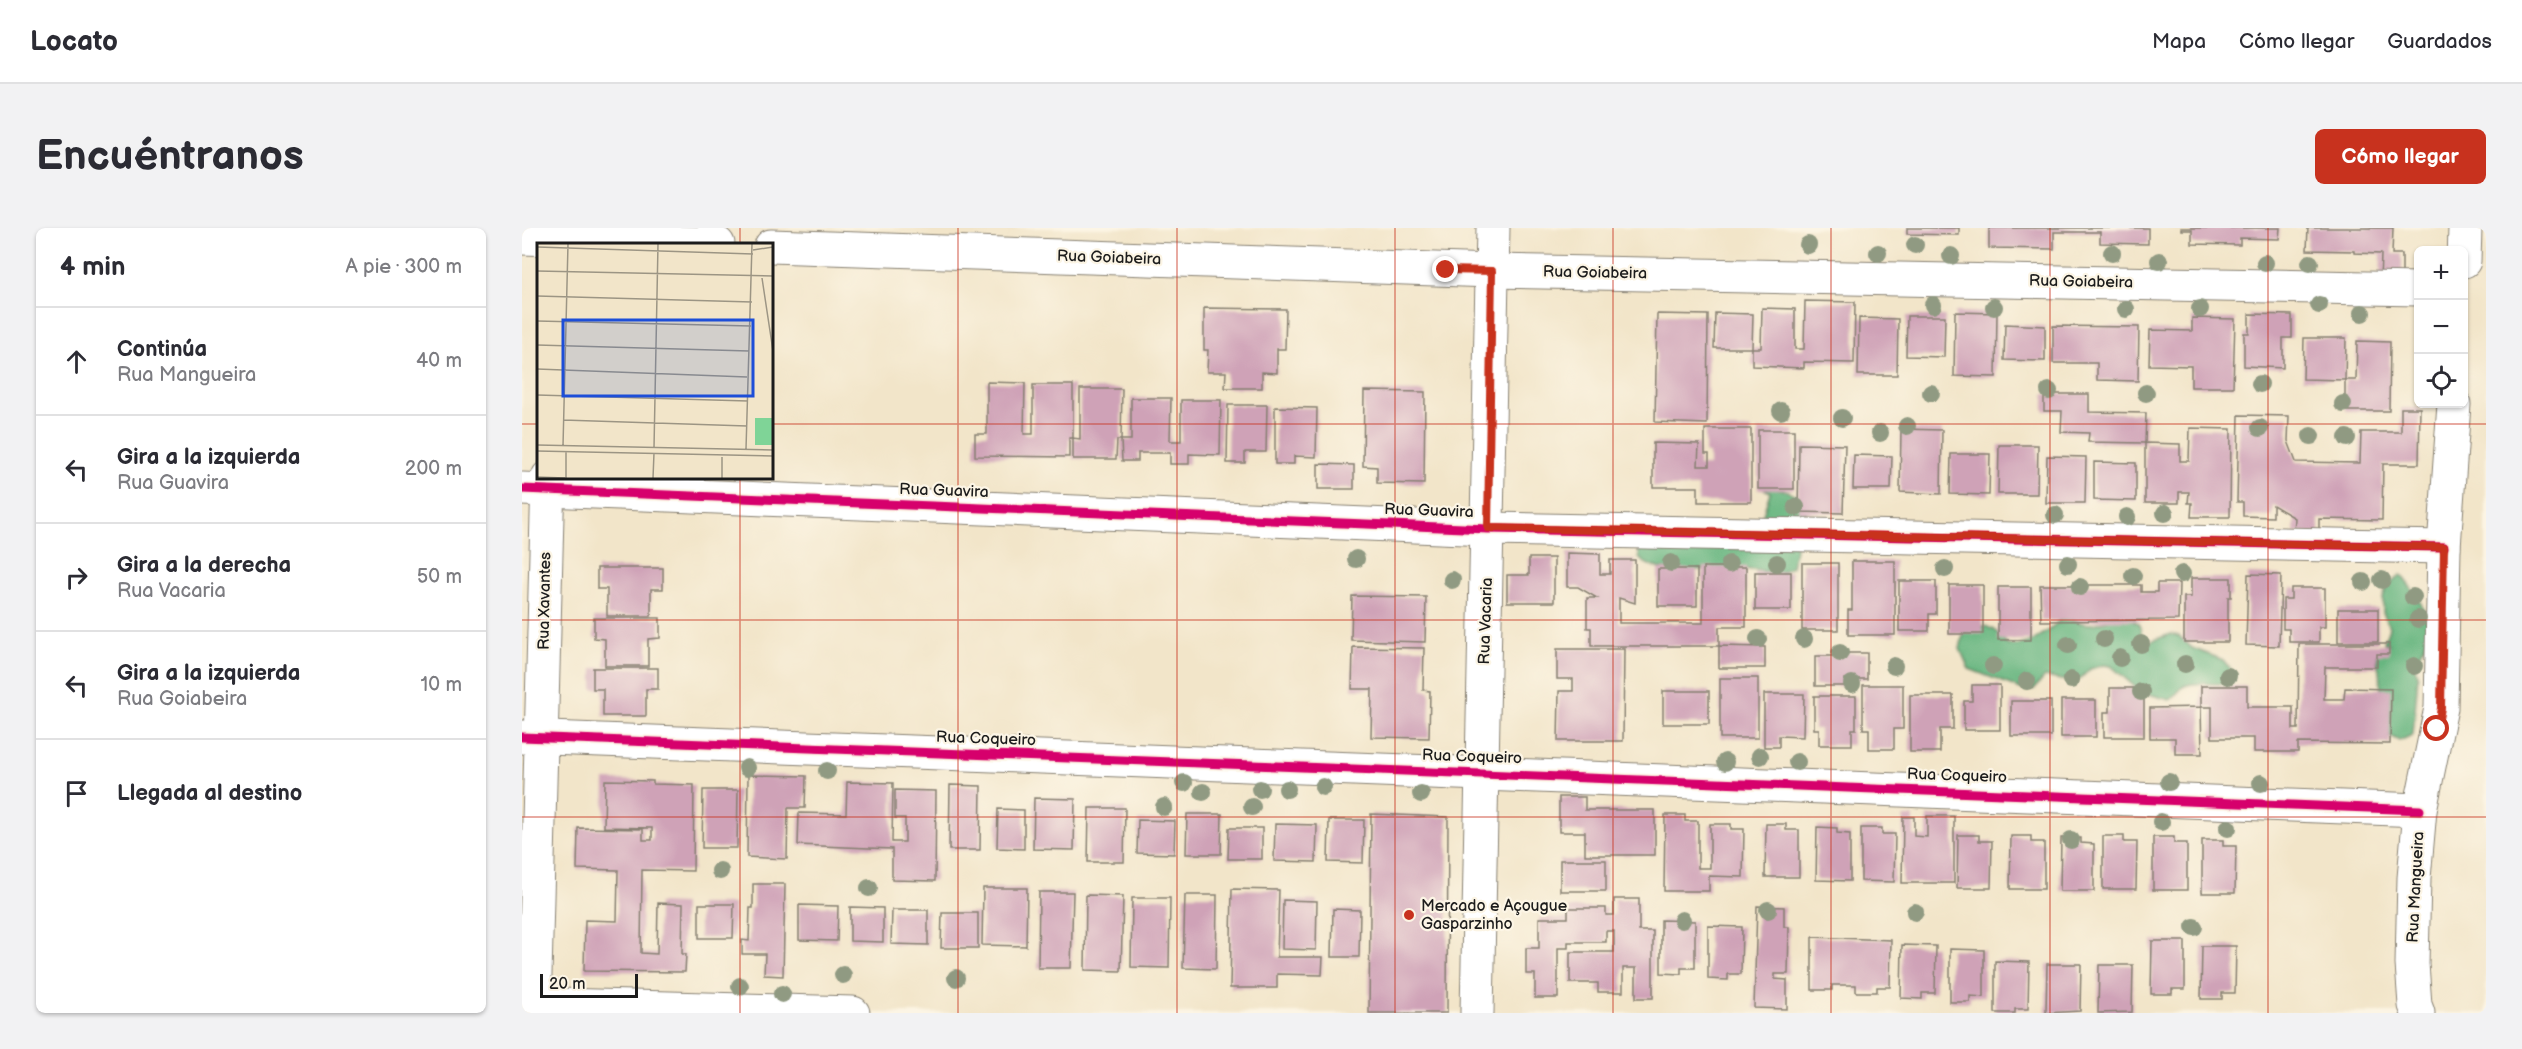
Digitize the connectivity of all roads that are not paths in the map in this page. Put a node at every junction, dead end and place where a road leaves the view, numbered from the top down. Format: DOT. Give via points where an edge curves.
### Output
graph roads {
  1 [pos="1493,228"];
  2 [pos="2465,228"];
  3 [pos="555,237"];
  4 [pos="522,238"];
  5 [pos="695,243"];
  6 [pos="772,246"];
  7 [pos="2464,246"];
  8 [pos="1492,271"];
  9 [pos="2414,289"];
  10 [pos="2454,408"];
  11 [pos="540,485"];
  12 [pos="1488,528"];
  13 [pos="2444,547"];
  14 [pos="532,738"];
  15 [pos="1481,772"];
  16 [pos="2420,810"];
  17 [pos="530,1007"];
  18 [pos="853,1013"];
  19 [pos="1477,1013"];
  20 [pos="2418,1013"];
  1 -- 8 [label="street, Rua Vacaria"];
  2 -- 7 [label="street"];
  3 -- 4 [label="street"];
  3 -- 5 [label="street"];
  6 -- 8 [label="street, Rua Goiabeira"];
  8 -- 9 [label="street, Rua Goiabeira"];
  8 -- 12 [label="street, Rua Vacaria"];
  10 -- 13 [label="street, Rua Mangueira"];
  11 -- 12 [label="street, Rua Guavira"];
  11 -- 14 [label="street, Rua Xavantes"];
  12 -- 13 [label="street, Rua Guavira"];
  12 -- 15 [label="street, Rua Vacaria"];
  13 -- 16 [label="street, Rua Mangueira" via="2441,708"];
  14 -- 15 [label="street, Rua Coqueiro"];
  14 -- 17 [label="street, Rua Xavantes"];
  15 -- 16 [label="street, Rua Coqueiro"];
  15 -- 19 [label="street, Rua Vacaria"];
  16 -- 20 [label="street, Rua Mangueira" via="2412,964"];
  17 -- 18 [label="street"];
}
